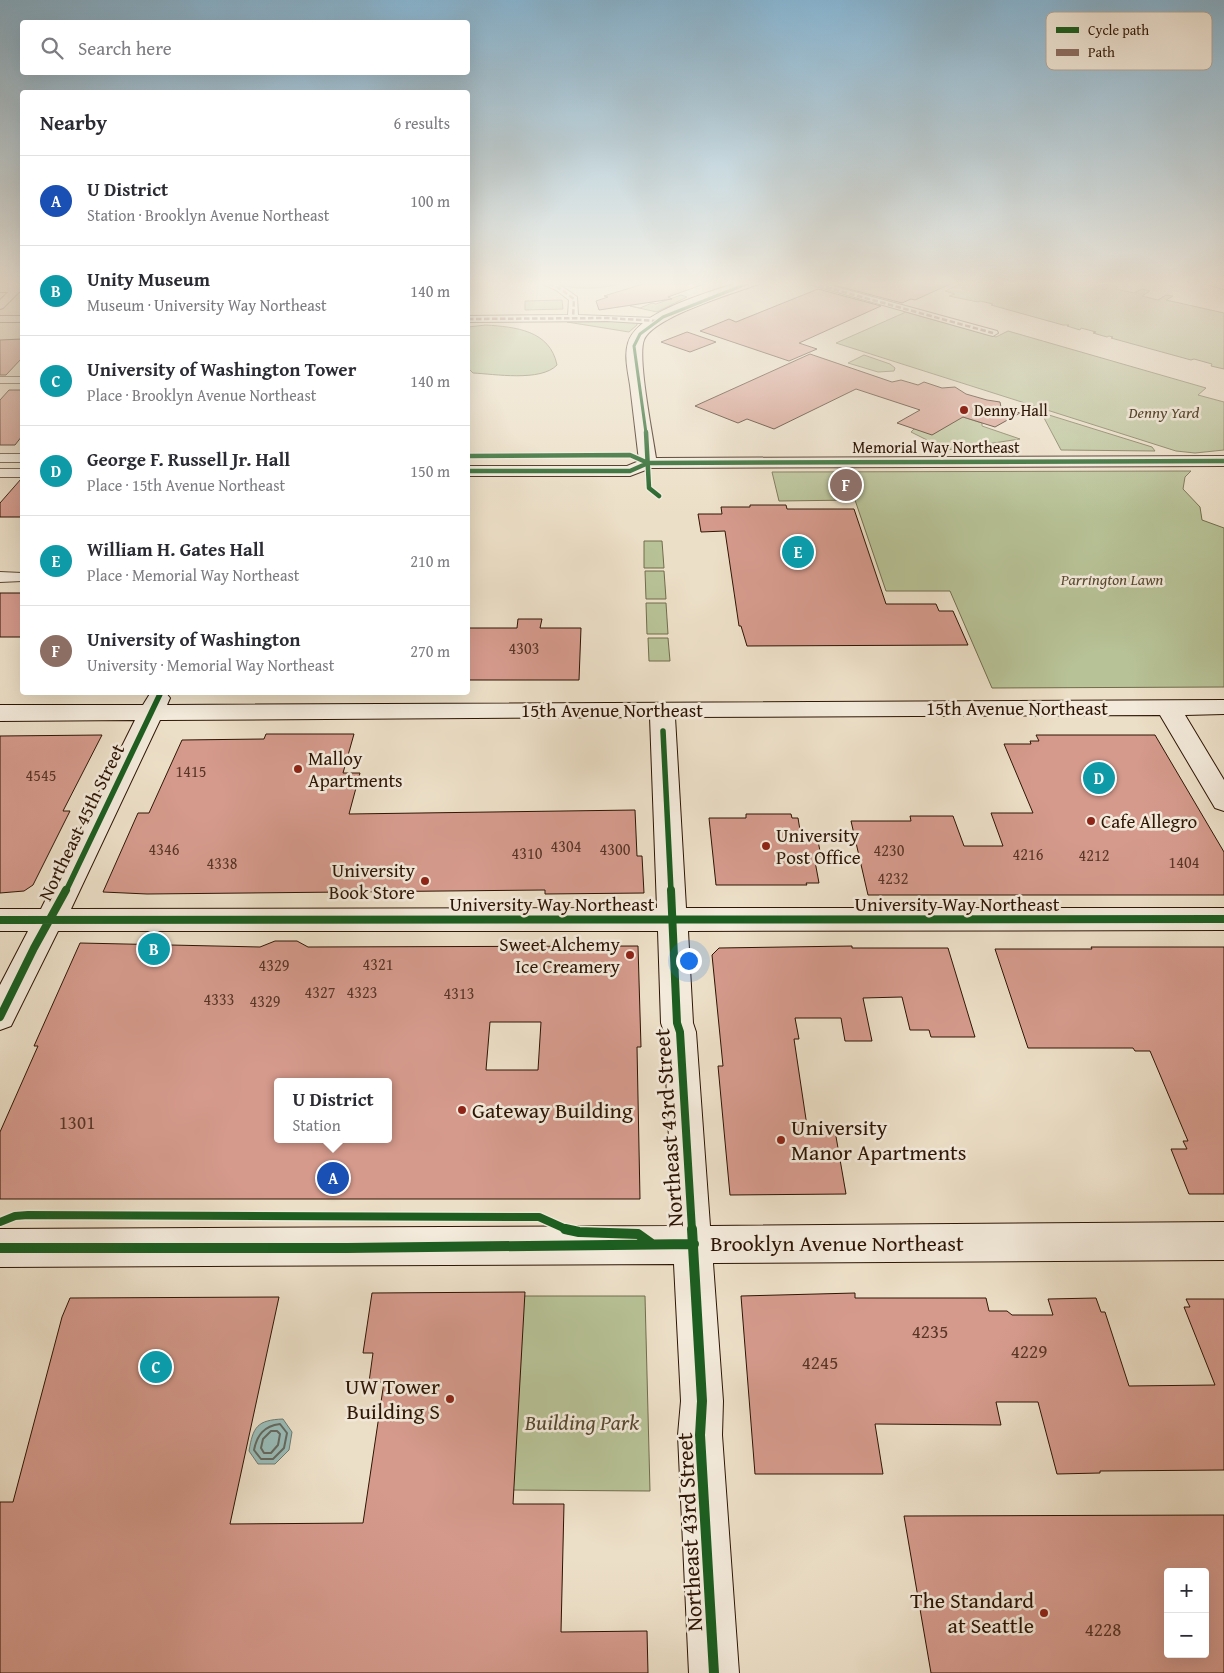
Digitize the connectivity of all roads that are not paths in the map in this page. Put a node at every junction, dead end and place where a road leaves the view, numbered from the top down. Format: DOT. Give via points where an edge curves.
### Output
graph roads {
  1 [pos="636,359"];
  2 [pos="0,380"];
  3 [pos="20,380"];
  4 [pos="470,456"];
  5 [pos="0,458"];
  6 [pos="20,458"];
  7 [pos="1224,461"];
  8 [pos="648,463"];
  9 [pos="470,470"];
  10 [pos="0,473"];
  11 [pos="20,473"];
  12 [pos="20,577"];
  13 [pos="0,578"];
  14 [pos="156,702"];
  15 [pos="1224,707"];
  16 [pos="1168,708"];
  17 [pos="662,710"];
  18 [pos="0,713"];
  19 [pos="1224,802"];
  20 [pos="672,919"];
  21 [pos="1224,919"];
  22 [pos="0,920"];
  23 [pos="50,920"];
  24 [pos="0,1017"];
  25 [pos="1224,1241"];
  26 [pos="694,1244"];
  27 [pos="0,1248"];
  28 [pos="714,1673"];
  1 -- 8 [label="street"];
  2 -- 3 [label="street"];
  4 -- 8 [label="street, Memorial Way Northeast" via="630,455"];
  5 -- 6 [label="street"];
  7 -- 8 [label="street, Memorial Way Northeast"];
  8 -- 9 [label="street, Memorial Way Northeast" via="630,471"];
  10 -- 11 [label="street"];
  12 -- 13 [label="street"];
  14 -- 17 [label="street, 15th Avenue Northeast"];
  14 -- 18 [label="street, 15th Avenue Northeast"];
  14 -- 23 [label="street, Northeast 45th Street"];
  15 -- 16 [label="street, 15th Avenue Northeast"];
  16 -- 17 [label="street, 15th Avenue Northeast"];
  16 -- 19 [label="street"];
  17 -- 20 [label="street, Northeast 43rd Street"];
  20 -- 21 [label="street, University Way Northeast"];
  20 -- 23 [label="street, University Way Northeast"];
  20 -- 26 [label="street, Northeast 43rd Street"];
  22 -- 23 [label="street, University Way Northeast"];
  23 -- 24 [label="street, Northeast 45th Street"];
  25 -- 26 [label="street, Brooklyn Avenue Northeast"];
  26 -- 27 [label="street, Brooklyn Avenue Northeast"];
  26 -- 28 [label="street, Northeast 43rd Street" via="702,1401 700,1435"];
}
